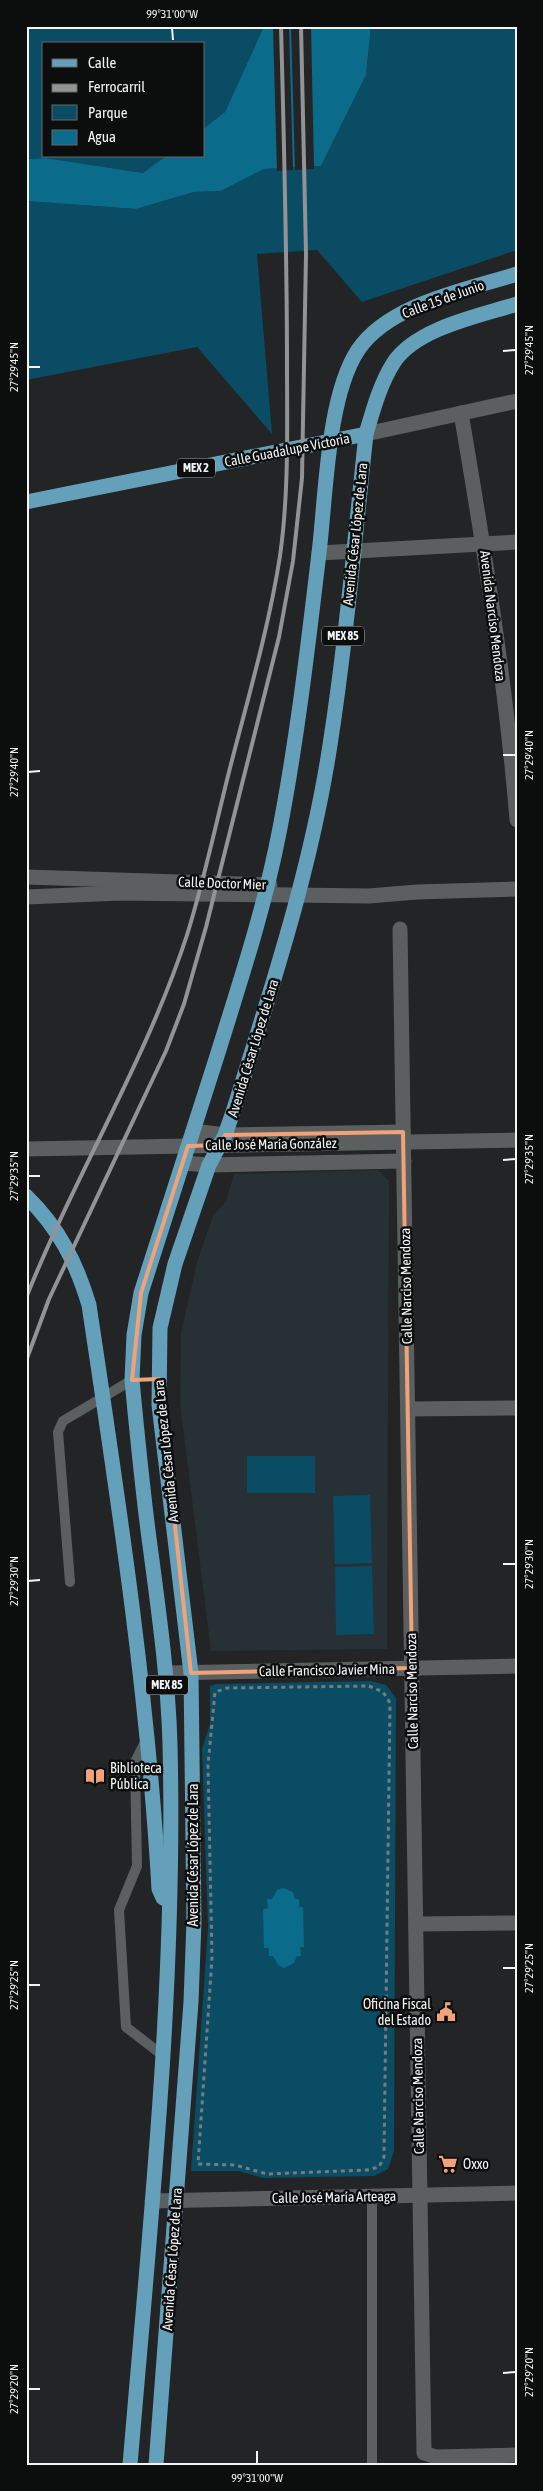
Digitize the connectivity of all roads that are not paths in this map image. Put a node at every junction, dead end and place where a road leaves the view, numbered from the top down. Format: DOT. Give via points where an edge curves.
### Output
graph roads {
  1 [pos="517,274"];
  2 [pos="517,304"];
  3 [pos="517,401"];
  4 [pos="461,412"];
  5 [pos="366,434"];
  6 [pos="331,442"];
  7 [pos="26,502"];
  8 [pos="517,542"];
  9 [pos="484,544"];
  10 [pos="353,551"];
  11 [pos="320,553"];
  12 [pos="514,764"];
  13 [pos="517,820"];
  14 [pos="26,877"];
  15 [pos="517,889"];
  16 [pos="417,892"];
  17 [pos="26,896"];
  18 [pos="400,929"];
  19 [pos="193,1131"];
  20 [pos="403,1132"];
  21 [pos="225,1135"];
  22 [pos="516,1140"];
  23 [pos="26,1149"];
  24 [pos="404,1160"];
  25 [pos="183,1163"];
  26 [pos="210,1165"];
  27 [pos="26,1196"];
  28 [pos="158,1379"];
  29 [pos="132,1380"];
  30 [pos="517,1408"];
  31 [pos="408,1409"];
  32 [pos="70,1582"];
  33 [pos="517,1666"];
  34 [pos="412,1668"];
  35 [pos="166,1673"];
  36 [pos="191,1673"];
  37 [pos="148,1736"];
  38 [pos="169,1914"];
  39 [pos="517,1923"];
  40 [pos="416,1924"];
  41 [pos="161,2054"];
  42 [pos="517,2193"];
  43 [pos="420,2195"];
  44 [pos="372,2197"];
  45 [pos="152,2201"];
  46 [pos="176,2201"];
  47 [pos="517,2455"];
  48 [pos="130,2465"];
  49 [pos="156,2465"];
  50 [pos="372,2465"];
  1 -- 6 [label="main road, Calle 15 de Junio / MEX 85" via="436,299 389,320 376,330 359,349 344,377"];
  2 -- 5 [label="main road, Calle 15 de Junio / MEX 85" via="445,328 408,347 389,370"];
  3 -- 4 [label="street, Calle Guadalupe Victoria"];
  4 -- 5 [label="street, Calle Guadalupe Victoria"];
  4 -- 9 [label="street, Avenida Narciso Mendoza"];
  5 -- 6 [label="main road, Calle Guadalupe Victoria / MEX 2"];
  5 -- 10 [label="main road, Avenida César López de Lara / MEX 85"];
  6 -- 7 [label="main road, Calle Guadalupe Victoria / MEX 2"];
  6 -- 11 [label="main road, Avenida César López de Lara / MEX 85"];
  8 -- 9 [label="street"];
  9 -- 10 [label="street"];
  9 -- 12 [label="street, Avenida Narciso Mendoza"];
  10 -- 11 [label="street"];
  10 -- 21 [label="main road, Avenida César López de Lara / MEX 85" via="330,744 312,836 290,930"];
  11 -- 19 [label="main road, Avenida César López de Lara / MEX 85" via="279,835 259,925"];
  12 -- 13 [label="street, Avenida Narciso Mendoza"];
  14 -- 16 [label="street, Calle Doctor Mier"];
  15 -- 16 [label="street, Calle Doctor Mier"];
  16 -- 17 [label="street, Calle Doctor Mier" via="369,896 121,893"];
  18 -- 20 [label="street, Calle Narciso Mendoza"];
  19 -- 21 [label="street"];
  19 -- 25 [label="main road, Avenida César López de Lara / MEX 85"];
  20 -- 21 [label="street"];
  20 -- 24 [label="street, Calle Narciso Mendoza"];
  21 -- 26 [label="main road, Avenida César López de Lara / MEX 85"];
  22 -- 23 [label="street, Calle José María González"];
  24 -- 26 [label="street"];
  24 -- 31 [label="street, Calle Narciso Mendoza"];
  25 -- 26 [label="street"];
  25 -- 29 [label="main road, Avenida César López de Lara / MEX 85" via="141,1293 134,1335"];
  26 -- 28 [label="main road, Avenida César López de Lara / MEX 85" via="175,1264 164,1308"];
  27 -- 37 [label="main road" via="55,1227 70,1252 89,1306"];
  28 -- 29 [label="main road"];
  28 -- 36 [label="main road, Avenida César López de Lara / MEX 85"];
  29 -- 32 [label="lane" via="63,1420 59,1426"];
  29 -- 35 [label="main road, Avenida César López de Lara / MEX 85"];
  30 -- 31 [label="street"];
  31 -- 34 [label="street, Calle Narciso Mendoza"];
  33 -- 34 [label="street, Calle Francisco Javier Mina"];
  34 -- 36 [label="street, Calle Francisco Javier Mina"];
  34 -- 40 [label="street, Calle Narciso Mendoza"];
  35 -- 36 [label="street, Calle Francisco Javier Mina"];
  35 -- 38 [label="main road, Avenida César López de Lara / MEX 85" via="170,1746"];
  36 -- 46 [label="main road, Avenida César López de Lara / MEX 85" via="194,1921"];
  37 -- 38 [label="main road" via="159,1889"];
  37 -- 41 [label="lane" via="134,1762 137,1866 119,1910 126,2027"];
  38 -- 41 [label="main road, Avenida César López de Lara / MEX 85"];
  39 -- 40 [label="street"];
  40 -- 43 [label="street, Calle Narciso Mendoza"];
  41 -- 45 [label="main road, Avenida César López de Lara / MEX 85"];
  42 -- 43 [label="street, Calle José María Arteaga"];
  43 -- 44 [label="street, Calle José María Arteaga"];
  43 -- 47 [label="street, Calle Narciso Mendoza" via="424,2453 436,2457"];
  44 -- 46 [label="street, Calle José María Arteaga"];
  44 -- 50 [label="lane"];
  45 -- 46 [label="street, Calle José María Arteaga"];
  45 -- 48 [label="main road, Avenida César López de Lara / MEX 85"];
  46 -- 49 [label="main road, Avenida César López de Lara / MEX 85"];
}
